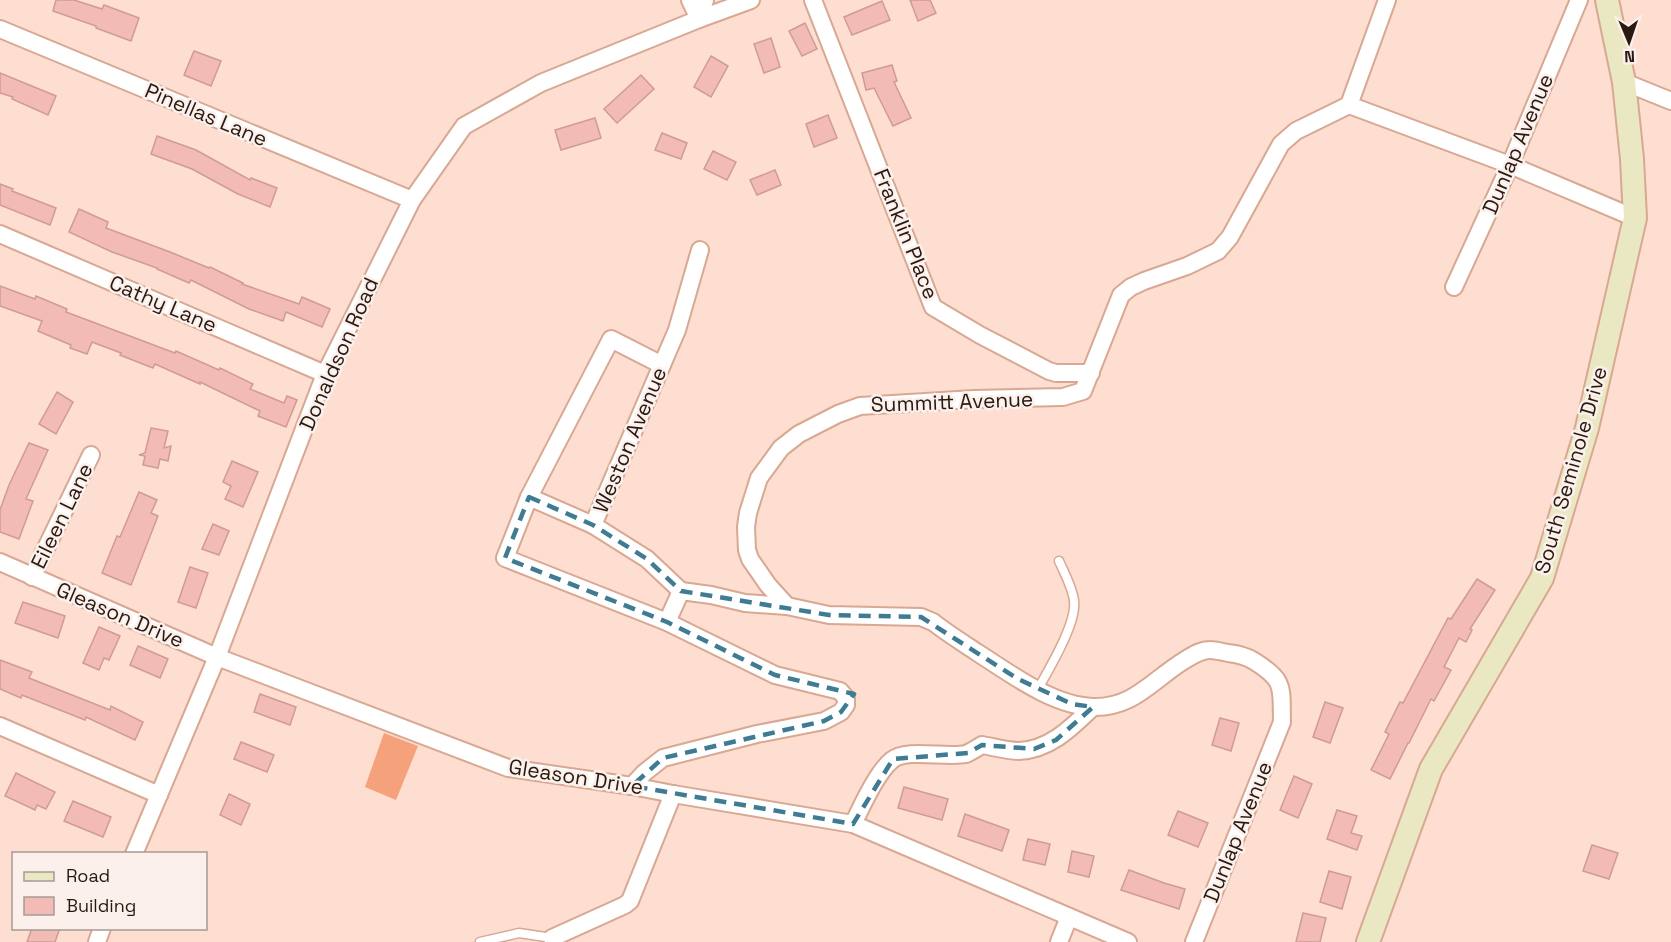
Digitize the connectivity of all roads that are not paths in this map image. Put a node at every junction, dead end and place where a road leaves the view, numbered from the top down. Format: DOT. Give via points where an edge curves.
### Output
graph roads {
  1 [pos="690,0"];
  2 [pos="705,0"];
  3 [pos="752,0"];
  4 [pos="813,0"];
  5 [pos="1387,0"];
  6 [pos="1578,0"];
  7 [pos="1607,0"];
  8 [pos="699,19"];
  9 [pos="0,29"];
  10 [pos="1624,82"];
  11 [pos="1671,101"];
  12 [pos="1349,105"];
  13 [pos="1510,165"];
  14 [pos="412,200"];
  15 [pos="1635,218"];
  16 [pos="0,234"];
  17 [pos="700,250"];
  18 [pos="1454,287"];
  19 [pos="662,365"];
  20 [pos="1090,373"];
  21 [pos="325,374"];
  22 [pos="91,455"];
  23 [pos="529,497"];
  24 [pos="593,525"];
  25 [pos="1059,561"];
  26 [pos="0,562"];
  27 [pos="32,577"];
  28 [pos="681,591"];
  29 [pos="787,606"];
  30 [pos="667,622"];
  31 [pos="217,657"];
  32 [pos="1038,689"];
  33 [pos="1093,707"];
  34 [pos="0,726"];
  35 [pos="632,786"];
  36 [pos="673,794"];
  37 [pos="159,795"];
  38 [pos="853,824"];
  39 [pos="135,852"];
  40 [pos="1069,916"];
  41 [pos="552,938"];
  42 [pos="480,942"];
  43 [pos="1059,942"];
  44 [pos="1128,942"];
  45 [pos="1194,942"];
  46 [pos="1368,942"];
  1 -- 8 [label="street"];
  2 -- 8 [label="street"];
  3 -- 8 [label="street, Donaldson Road"];
  4 -- 20 [label="street, Franklin Place" via="933,307 1049,372"];
  5 -- 12 [label="street"];
  6 -- 13 [label="street, Dunlap Avenue"];
  7 -- 10 [label="street, South Seminole Drive"];
  8 -- 14 [label="street, Donaldson Road" via="541,84 464,126"];
  9 -- 14 [label="street, Pinellas Lane"];
  10 -- 11 [label="street"];
  10 -- 15 [label="street, South Seminole Drive"];
  12 -- 13 [label="street"];
  12 -- 20 [label="street, Summitt Avenue" via="1296,131 1281,144 1230,237 1218,251 1121,294"];
  13 -- 15 [label="street"];
  13 -- 18 [label="street, Dunlap Avenue"];
  14 -- 21 [label="street, Donaldson Road"];
  15 -- 46 [label="street, South Seminole Drive" via="1587,428 1542,578 1431,770"];
  16 -- 21 [label="street, Cathy Lane"];
  17 -- 19 [label="street, Weston Avenue" via="677,330"];
  19 -- 23 [label="street" via="611,339"];
  19 -- 24 [label="street, Weston Avenue"];
  20 -- 29 [label="street, Summitt Avenue" via="1083,391 1063,398 860,406 799,434 781,448 759,478 746,527 750,559"];
  21 -- 31 [label="street, Donaldson Road"];
  22 -- 27 [label="street, Eileen Lane"];
  23 -- 24 [label="street"];
  23 -- 30 [label="street" via="505,558"];
  24 -- 28 [label="street, Weston Avenue" via="647,559"];
  25 -- 32 [label="lane" via="1074,602 1071,621"];
  26 -- 27 [label="street, Gleason Drive"];
  27 -- 31 [label="street, Gleason Drive"];
  28 -- 29 [label="street"];
  28 -- 30 [label="street"];
  29 -- 32 [label="street" via="829,615 921,617"];
  30 -- 35 [label="street" via="775,675 840,691 846,705 824,720 663,758"];
  31 -- 35 [label="street, Gleason Drive" via="508,768"];
  31 -- 37 [label="street, Donaldson Road"];
  32 -- 33 [label="street" via="1072,704"];
  33 -- 38 [label="street" via="1056,740 1034,749 1017,751 982,745 951,756 901,755 886,766"];
  33 -- 45 [label="street, Dunlap Avenue" via="1133,699 1178,664 1202,651 1246,657 1275,676 1280,685 1282,722"];
  34 -- 37 [label="street"];
  35 -- 36 [label="street, Gleason Drive"];
  36 -- 38 [label="street, Gleason Drive"];
  36 -- 41 [label="street" via="630,901"];
  37 -- 39 [label="street, Donaldson Road"];
  38 -- 40 [label="street, Gleason Drive"];
  40 -- 43 [label="street"];
  40 -- 44 [label="street, Gleason Drive"];
  41 -- 42 [label="lane" via="519,933"];
}
